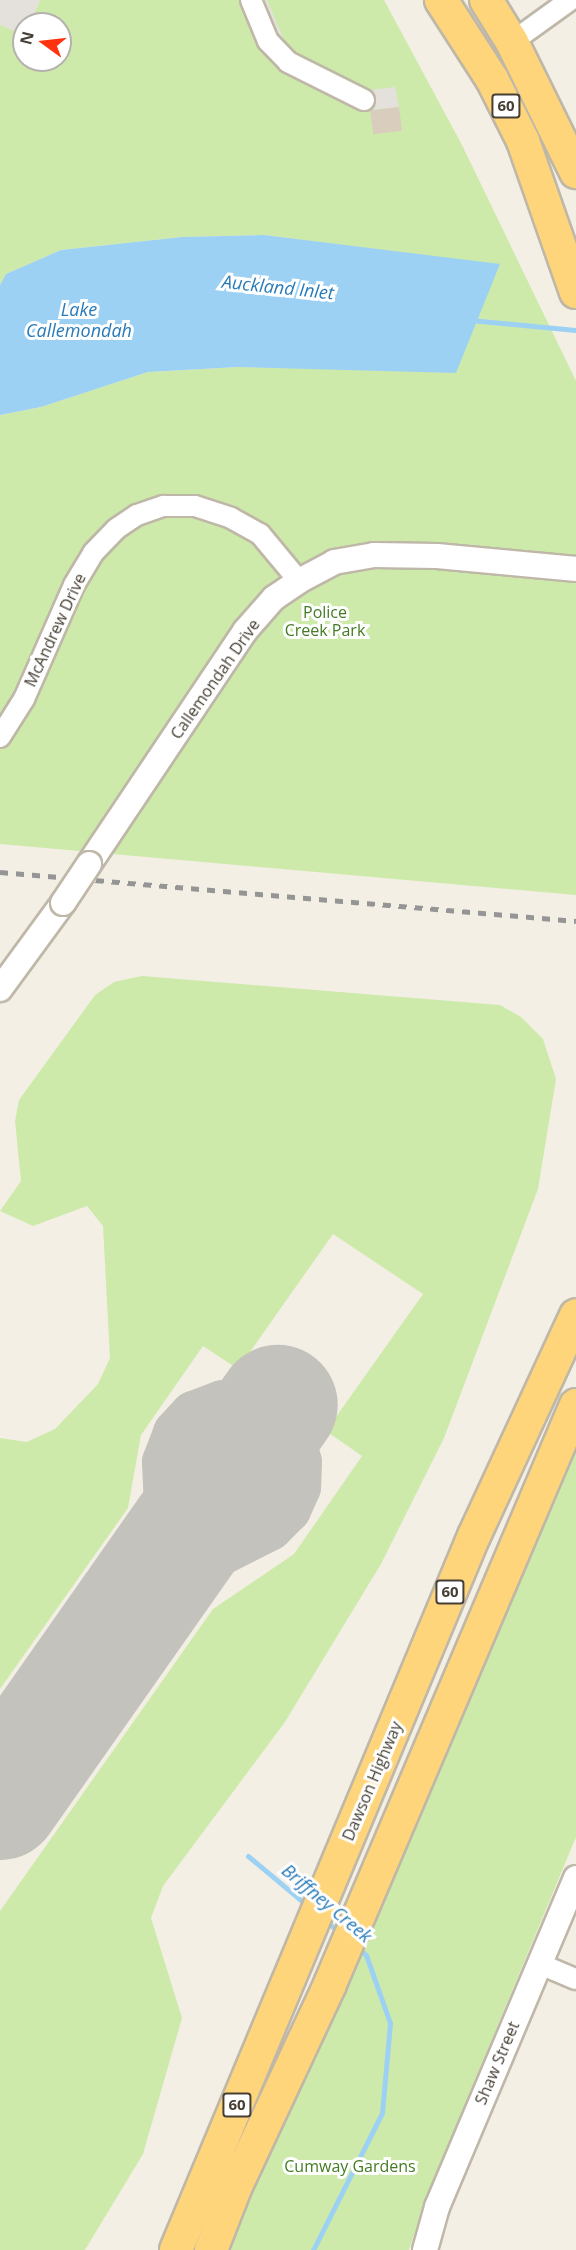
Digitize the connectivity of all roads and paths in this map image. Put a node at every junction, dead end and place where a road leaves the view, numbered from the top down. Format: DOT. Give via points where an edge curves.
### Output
graph roads {
  1 [pos="251,0"];
  2 [pos="441,0"];
  3 [pos="486,0"];
  4 [pos="570,0"];
  5 [pos="512,42"];
  6 [pos="364,100"];
  7 [pos="576,172"];
  8 [pos="576,292"];
  9 [pos="576,569"];
  10 [pos="299,581"];
  11 [pos="0,737"];
  12 [pos="0,989"];
  13 [pos="576,1315"];
  14 [pos="576,1405"];
  15 [pos="576,1878"];
  16 [pos="540,1964"];
  17 [pos="576,1979"];
  18 [pos="176,2250"];
  19 [pos="211,2250"];
  20 [pos="425,2250"];
  1 -- 6 [label="street" via="268,41 288,62"];
  2 -- 8 [label="highway, 60" via="492,79 523,141"];
  3 -- 5 [label="highway, 60"];
  4 -- 5 [label="street"];
  5 -- 7 [label="highway, 60"];
  9 -- 10 [label="street, Callemondah Drive" via="438,556 374,555 334,562"];
  10 -- 11 [label="street, McAndrew Drive" via="260,534 231,518 195,506 163,506 137,515 116,529 93,553 74,585 24,699"];
  10 -- 12 [label="street, Callemondah Drive, bridge" via="274,598 245,631 63,903"];
  13 -- 18 [label="highway, Dawson Highway / 60" via="474,1536"];
  14 -- 19 [label="highway, 60" via="330,1984 236,2186"];
  15 -- 16 [label="street, Shaw Street"];
  16 -- 17 [label="street"];
  16 -- 20 [label="street, Shaw Street" via="436,2207"];
}
